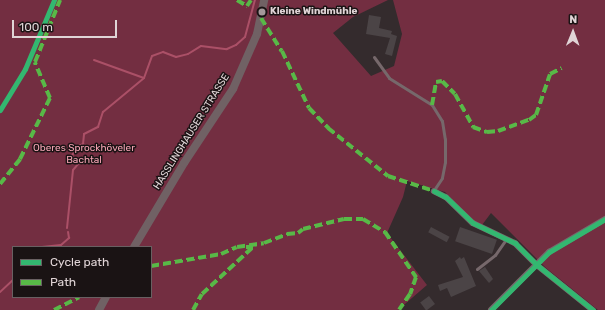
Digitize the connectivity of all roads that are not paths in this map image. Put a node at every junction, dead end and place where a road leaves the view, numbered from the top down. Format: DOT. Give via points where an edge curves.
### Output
graph roads {
  1 [pos="264,0"];
  2 [pos="374,57"];
  3 [pos="434,191"];
  4 [pos="605,220"];
  5 [pos="506,239"];
  6 [pos="135,246"];
  7 [pos="537,265"];
  8 [pos="477,269"];
  9 [pos="106,298"];
  10 [pos="100,310"];
  11 [pos="491,310"];
  12 [pos="593,310"];
  1 -- 6 [label="main road, HASSLINGHAUSER STRASSE" via="257,34 232,89"];
  2 -- 3 [label="lane" via="389,78 432,105 440,117 445,138 445,162 442,178"];
  3 -- 5 [label="street" via="446,197 473,223"];
  4 -- 7 [label="street" via="563,242"];
  5 -- 7 [label="street" via="516,243"];
  5 -- 8 [label="lane" via="495,255"];
  7 -- 11 [label="street"];
  7 -- 12 [label="street"];
  9 -- 10 [label="main road"];
}
